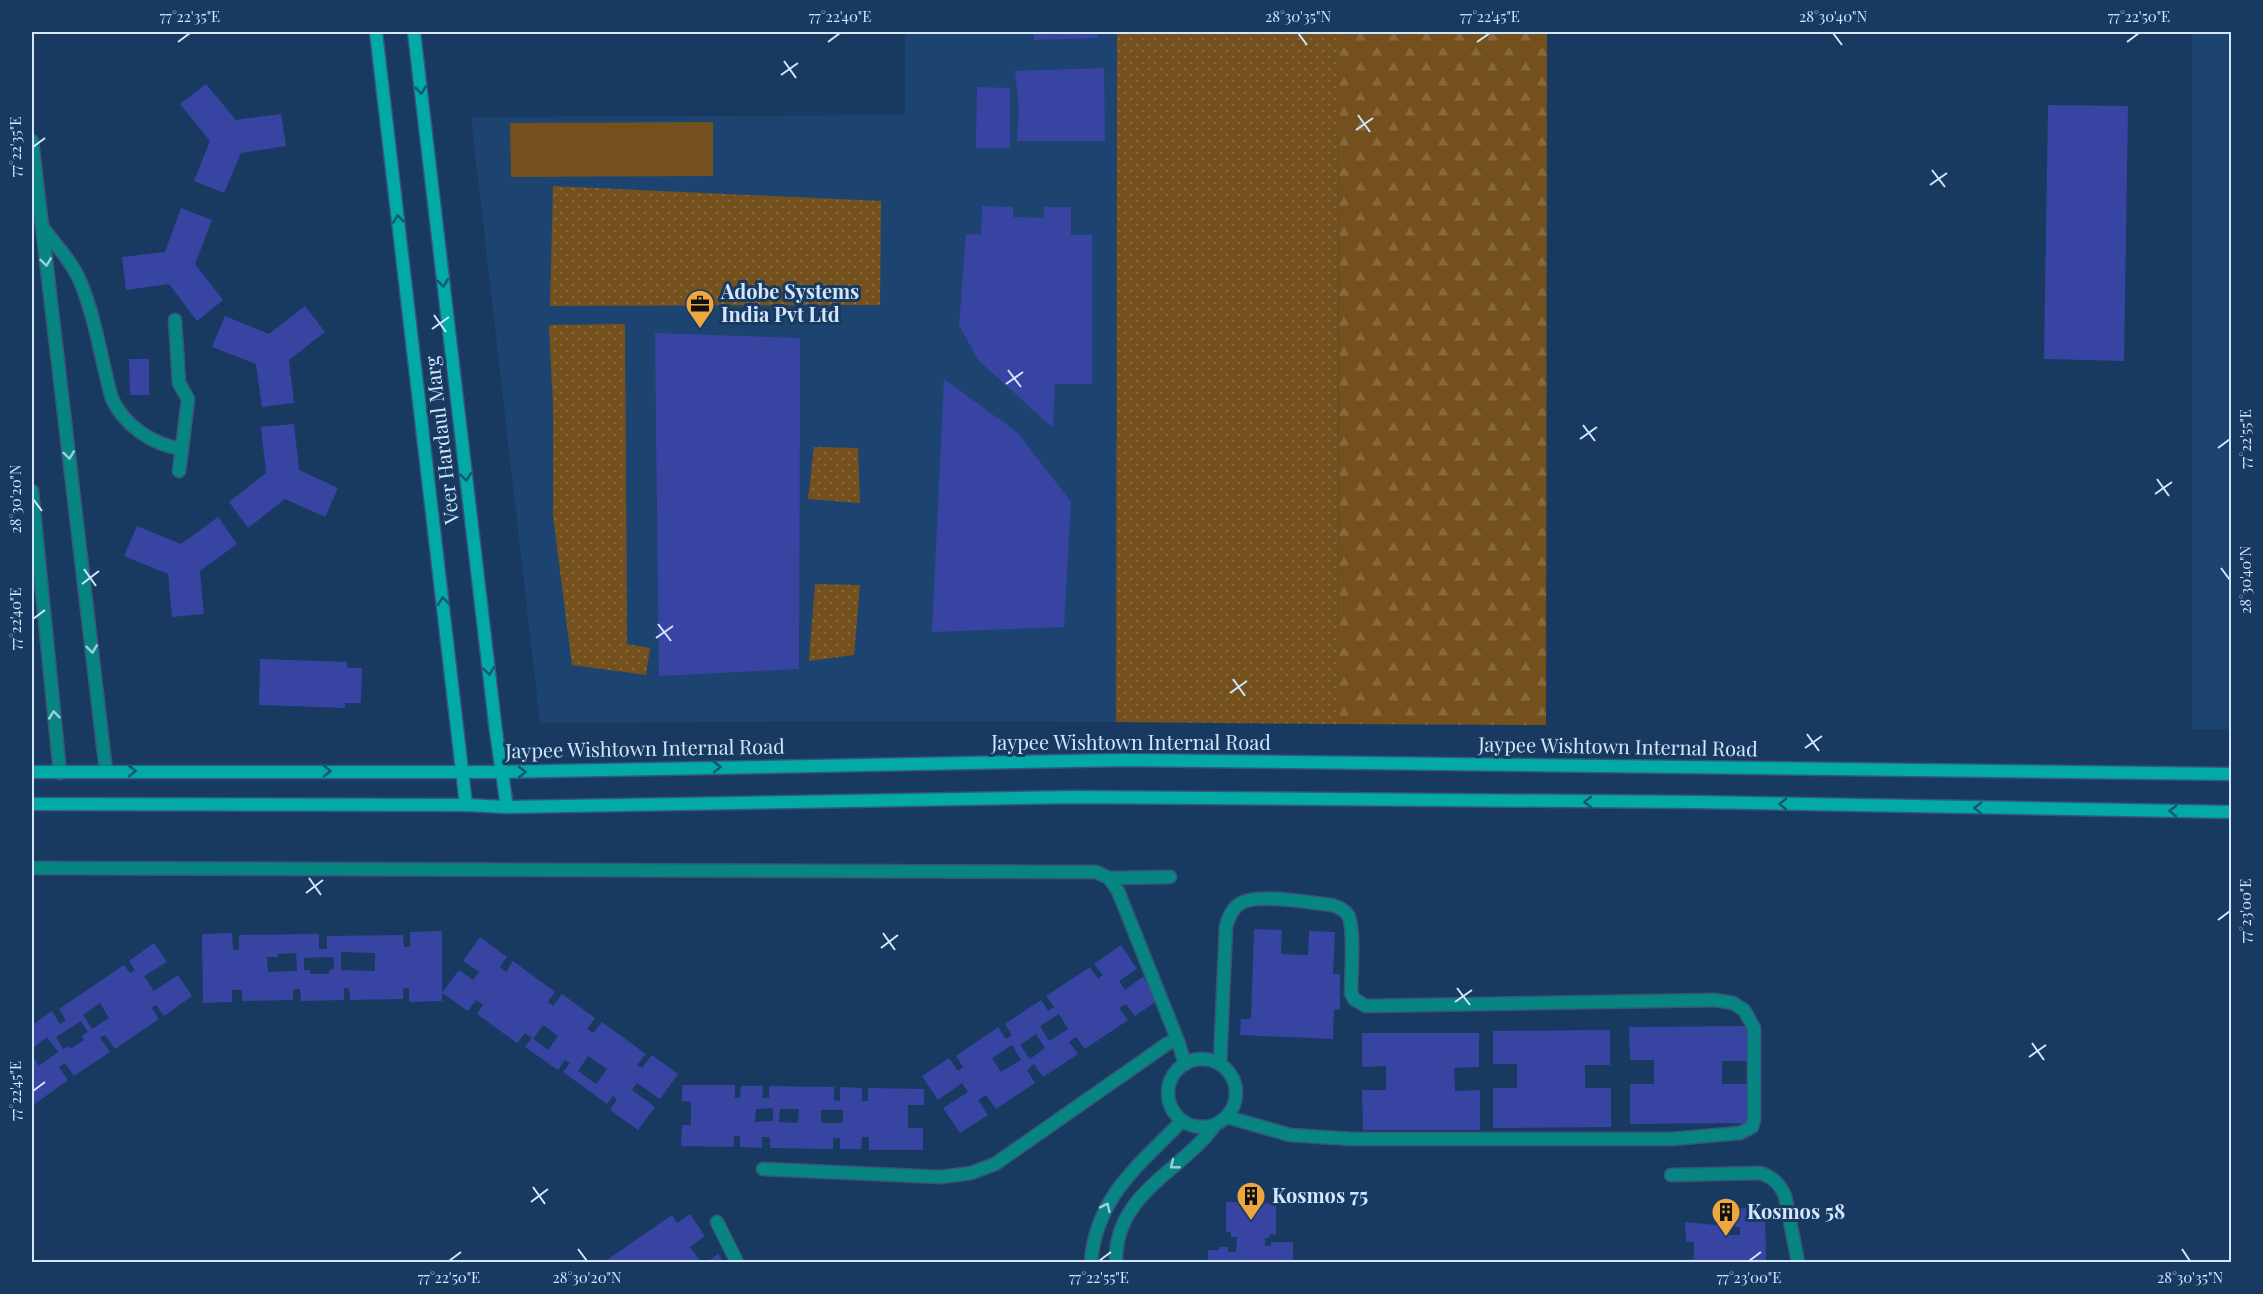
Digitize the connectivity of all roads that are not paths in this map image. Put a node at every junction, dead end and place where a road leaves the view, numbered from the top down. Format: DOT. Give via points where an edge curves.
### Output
graph roads {
  1 [pos="376,32"];
  2 [pos="414,32"];
  3 [pos="32,141"];
  4 [pos="42,227"];
  5 [pos="175,321"];
  6 [pos="182,449"];
  7 [pos="179,471"];
  8 [pos="32,491"];
  9 [pos="106,771"];
  10 [pos="463,771"];
  11 [pos="32,772"];
  12 [pos="501,772"];
  13 [pos="60,773"];
  14 [pos="2232,774"];
  15 [pos="32,804"];
  16 [pos="466,805"];
  17 [pos="507,807"];
  18 [pos="2232,813"];
  19 [pos="32,868"];
  20 [pos="1170,877"];
  21 [pos="1108,878"];
  22 [pos="1178,1041"];
  23 [pos="1185,1064"];
  24 [pos="1220,1064"];
  25 [pos="1227,1117"];
  26 [pos="1182,1121"];
  27 [pos="1215,1125"];
  28 [pos="763,1169"];
  29 [pos="1671,1175"];
  30 [pos="717,1222"];
  31 [pos="737,1263"];
  32 [pos="1091,1263"];
  33 [pos="1116,1263"];
  34 [pos="1798,1263"];
  10 -- 1 [label="street, Veer Hardaul Marg, one-way"];
  2 -- 12 [label="street, Veer Hardaul Marg, one-way"];
  3 -- 4 [label="street"];
  4 -- 6 [label="street" via="80,281 116,409 126,422 165,447"];
  4 -- 9 [label="street, one-way"];
  5 -- 6 [label="street" via="179,383 189,399"];
  6 -- 7 [label="street"];
  13 -- 8 [label="street, one-way"];
  9 -- 10 [label="street, Jaypee Wishtown Internal Road, one-way"];
  9 -- 13 [label="street, Jaypee Wishtown Internal Road"];
  10 -- 12 [label="street, Jaypee Wishtown Internal Road"];
  10 -- 16 [label="street, Veer Hardaul Marg"];
  11 -- 13 [label="street, Jaypee Wishtown Internal Road"];
  12 -- 14 [label="street, Jaypee Wishtown Internal Road, one-way" via="1125,760"];
  12 -- 17 [label="street, Veer Hardaul Marg"];
  15 -- 16 [label="street"];
  16 -- 17 [label="street"];
  18 -- 17 [label="street, one-way" via="1696,802 1073,797"];
  19 -- 21 [label="street" via="1096,872"];
  20 -- 21 [label="street"];
  21 -- 22 [label="street" via="1118,891"];
  22 -- 23 [label="street"];
  22 -- 28 [label="street" via="1167,1044 995,1164 971,1173 941,1177"];
  23 -- 24 [label="street" via="1199,1059"];
  23 -- 26 [label="street" via="1172,1077 1168,1092 1172,1108"];
  24 -- 25 [label="street" via="1234,1079 1236,1092"];
  24 -- 25 [label="street" via="1226,926 1232,911 1242,902 1256,898 1342,908 1349,916 1351,928 1351,993 1366,1006 1715,1000 1733,1003 1744,1010 1754,1028 1754,1120 1752,1127 1740,1133 1671,1139 1352,1139 1290,1135"];
  25 -- 27 [label="street"];
  26 -- 27 [label="street" via="1193,1126"];
  32 -- 26 [label="street, one-way" via="1094,1235 1107,1202"];
  27 -- 33 [label="street, one-way" via="1204,1140 1152,1184 1130,1212 1119,1233"];
  29 -- 34 [label="street" via="1760,1173 1776,1181 1785,1196"];
  30 -- 31 [label="street"];
}
